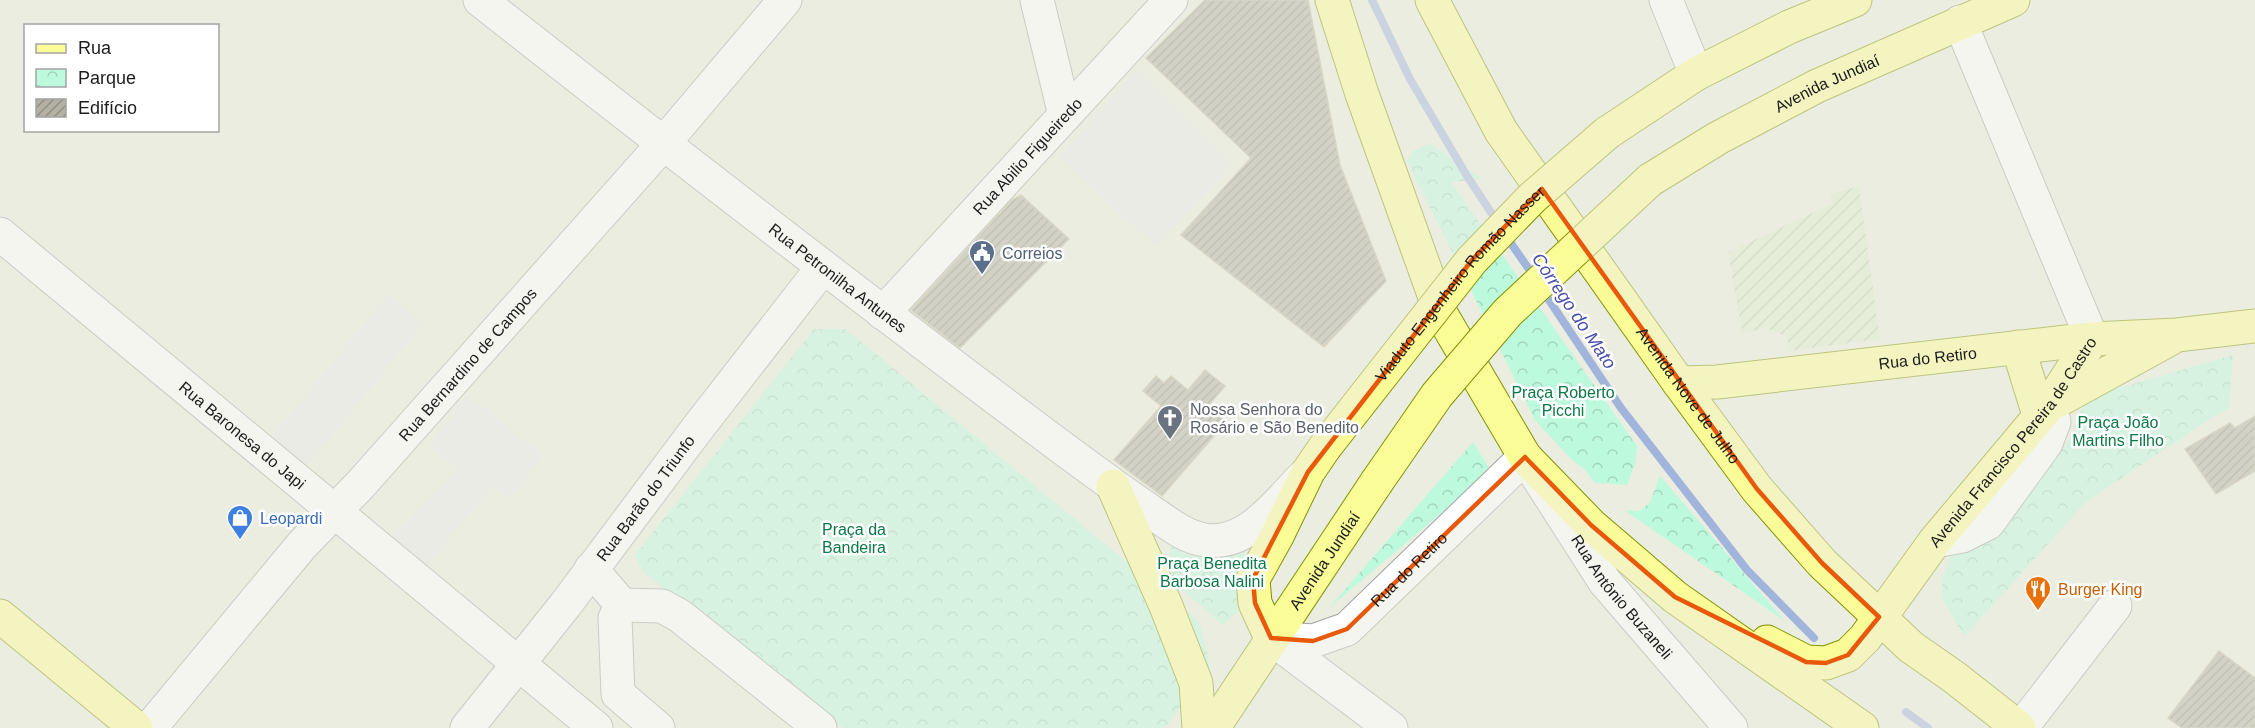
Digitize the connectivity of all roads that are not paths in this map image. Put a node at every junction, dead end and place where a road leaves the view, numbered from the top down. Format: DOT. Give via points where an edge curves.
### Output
graph roads {
  1 [pos="480,0"];
  2 [pos="785,0"];
  3 [pos="1037,0"];
  4 [pos="1171,0"];
  5 [pos="1332,0"];
  6 [pos="1432,0"];
  7 [pos="1666,0"];
  8 [pos="1855,0"];
  9 [pos="2013,0"];
  10 [pos="1960,22"];
  11 [pos="1696,74"];
  12 [pos="1065,115"];
  13 [pos="663,144"];
  14 [pos="0,234"];
  15 [pos="823,267"];
  16 [pos="883,313"];
  17 [pos="2255,326"];
  18 [pos="2177,335"];
  19 [pos="2092,339"];
  20 [pos="2018,347"];
  21 [pos="1679,383"];
  22 [pos="2044,410"];
  23 [pos="1525,457"];
  24 [pos="1316,460"];
  25 [pos="1113,486"];
  26 [pos="335,510"];
  27 [pos="591,569"];
  28 [pos="1675,597"];
  29 [pos="566,604"];
  30 [pos="2115,606"];
  31 [pos="619,612"];
  32 [pos="0,616"];
  33 [pos="1879,617"];
  34 [pos="1271,638"];
  35 [pos="518,663"];
  36 [pos="136,728"];
  37 [pos="150,728"];
  38 [pos="467,728"];
  39 [pos="596,728"];
  40 [pos="658,728"];
  41 [pos="820,728"];
  42 [pos="1199,728"];
  43 [pos="1213,728"];
  44 [pos="1390,728"];
  45 [pos="1731,728"];
  46 [pos="1862,728"];
  47 [pos="2020,728"];
  1 -- 13 [label="street, Rua Petronilha Antunes"];
  2 -- 13 [label="street, Rua Bernardino de Campos"];
  3 -- 12 [label="street"];
  4 -- 12 [label="street, Rua Abilio Figueiredo"];
  5 -- 23 [label="main road" via="1442,314"];
  6 -- 21 [label="main road, Avenida Nove de Julho" via="1501,131"];
  7 -- 11 [label="street"];
  8 -- 11 [label="main road" via="1789,27"];
  9 -- 10 [label="main road, Avenida Jundiaí"];
  10 -- 19 [label="street, Avenida Francisco Pereira de Castro"];
  10 -- 34 [label="main road, Avenida Jundiaí, bridge" via="1817,86 1718,138 1650,180 1508,312 1437,395"];
  11 -- 24 [label="main road, Viaduto Engenheiro Romão Nasser, bridge" via="1607,133 1532,198 1472,260"];
  12 -- 16 [label="street, Rua Abilio Figueiredo"];
  13 -- 15 [label="street, Rua Petronilha Antunes"];
  13 -- 26 [label="street, Rua Bernardino de Campos"];
  14 -- 26 [label="street, Rua Baronesa do Japi"];
  15 -- 16 [label="street, Rua Petronilha Antunes"];
  15 -- 27 [label="street, Rua Barão do Triunfo"];
  16 -- 25 [label="street, Rua Petronilha Antunes"];
  17 -- 18 [label="main road, Rua do Retiro"];
  18 -- 19 [label="main road, Rua do Retiro"];
  18 -- 22 [label="main road, Rua do Retiro"];
  19 -- 20 [label="main road, Rua do Retiro"];
  19 -- 22 [label="main road, Avenida Francisco Pereira de Castro"];
  20 -- 21 [label="main road, Rua do Retiro" via="1717,382"];
  20 -- 22 [label="main road"];
  21 -- 33 [label="main road, Avenida Nove de Julho" via="1757,489 1822,563"];
  22 -- 33 [label="main road, Avenida Francisco Pereira de Castro" via="1935,541"];
  23 -- 28 [label="main road" via="1591,525"];
  23 -- 34 [label="street, Rua do Retiro" via="1347,629 1313,641"];
  23 -- 45 [label="street, Rua Antônio Buzaneli" via="1605,582"];
  24 -- 25 [label="street, Rua Petronilha Antunes" via="1258,523 1224,540 1204,540 1183,533"];
  24 -- 34 [label="main road, Viaduto Engenheiro Romão Nasser" via="1253,579 1255,603"];
  25 -- 42 [label="main road" via="1196,682"];
  26 -- 35 [label="street, Rua Baronesa do Japi"];
  26 -- 37 [label="street, Rua Bernardino de Campos" via="302,544"];
  27 -- 29 [label="street, Rua Barão do Triunfo"];
  27 -- 31 [label="street"];
  28 -- 33 [label="main road, Avenida Francisco Pereira de Castro" via="1806,662 1826,663 1848,654"];
  28 -- 46 [label="main road"];
  29 -- 31 [label="street" via="581,603"];
  29 -- 35 [label="street, Rua Barão do Triunfo"];
  30 -- 47 [label="street"];
  31 -- 40 [label="street" via="618,694"];
  31 -- 41 [label="street" via="662,606 680,616"];
  32 -- 36 [label="main road"];
  33 -- 47 [label="main road, Avenida Nove de Julho" via="1911,647"];
  34 -- 43 [label="main road, Avenida Jundiaí"];
  34 -- 44 [label="street"];
  35 -- 38 [label="street, Rua Barão do Triunfo"];
  35 -- 39 [label="street, Rua Baronesa do Japi"];
}
